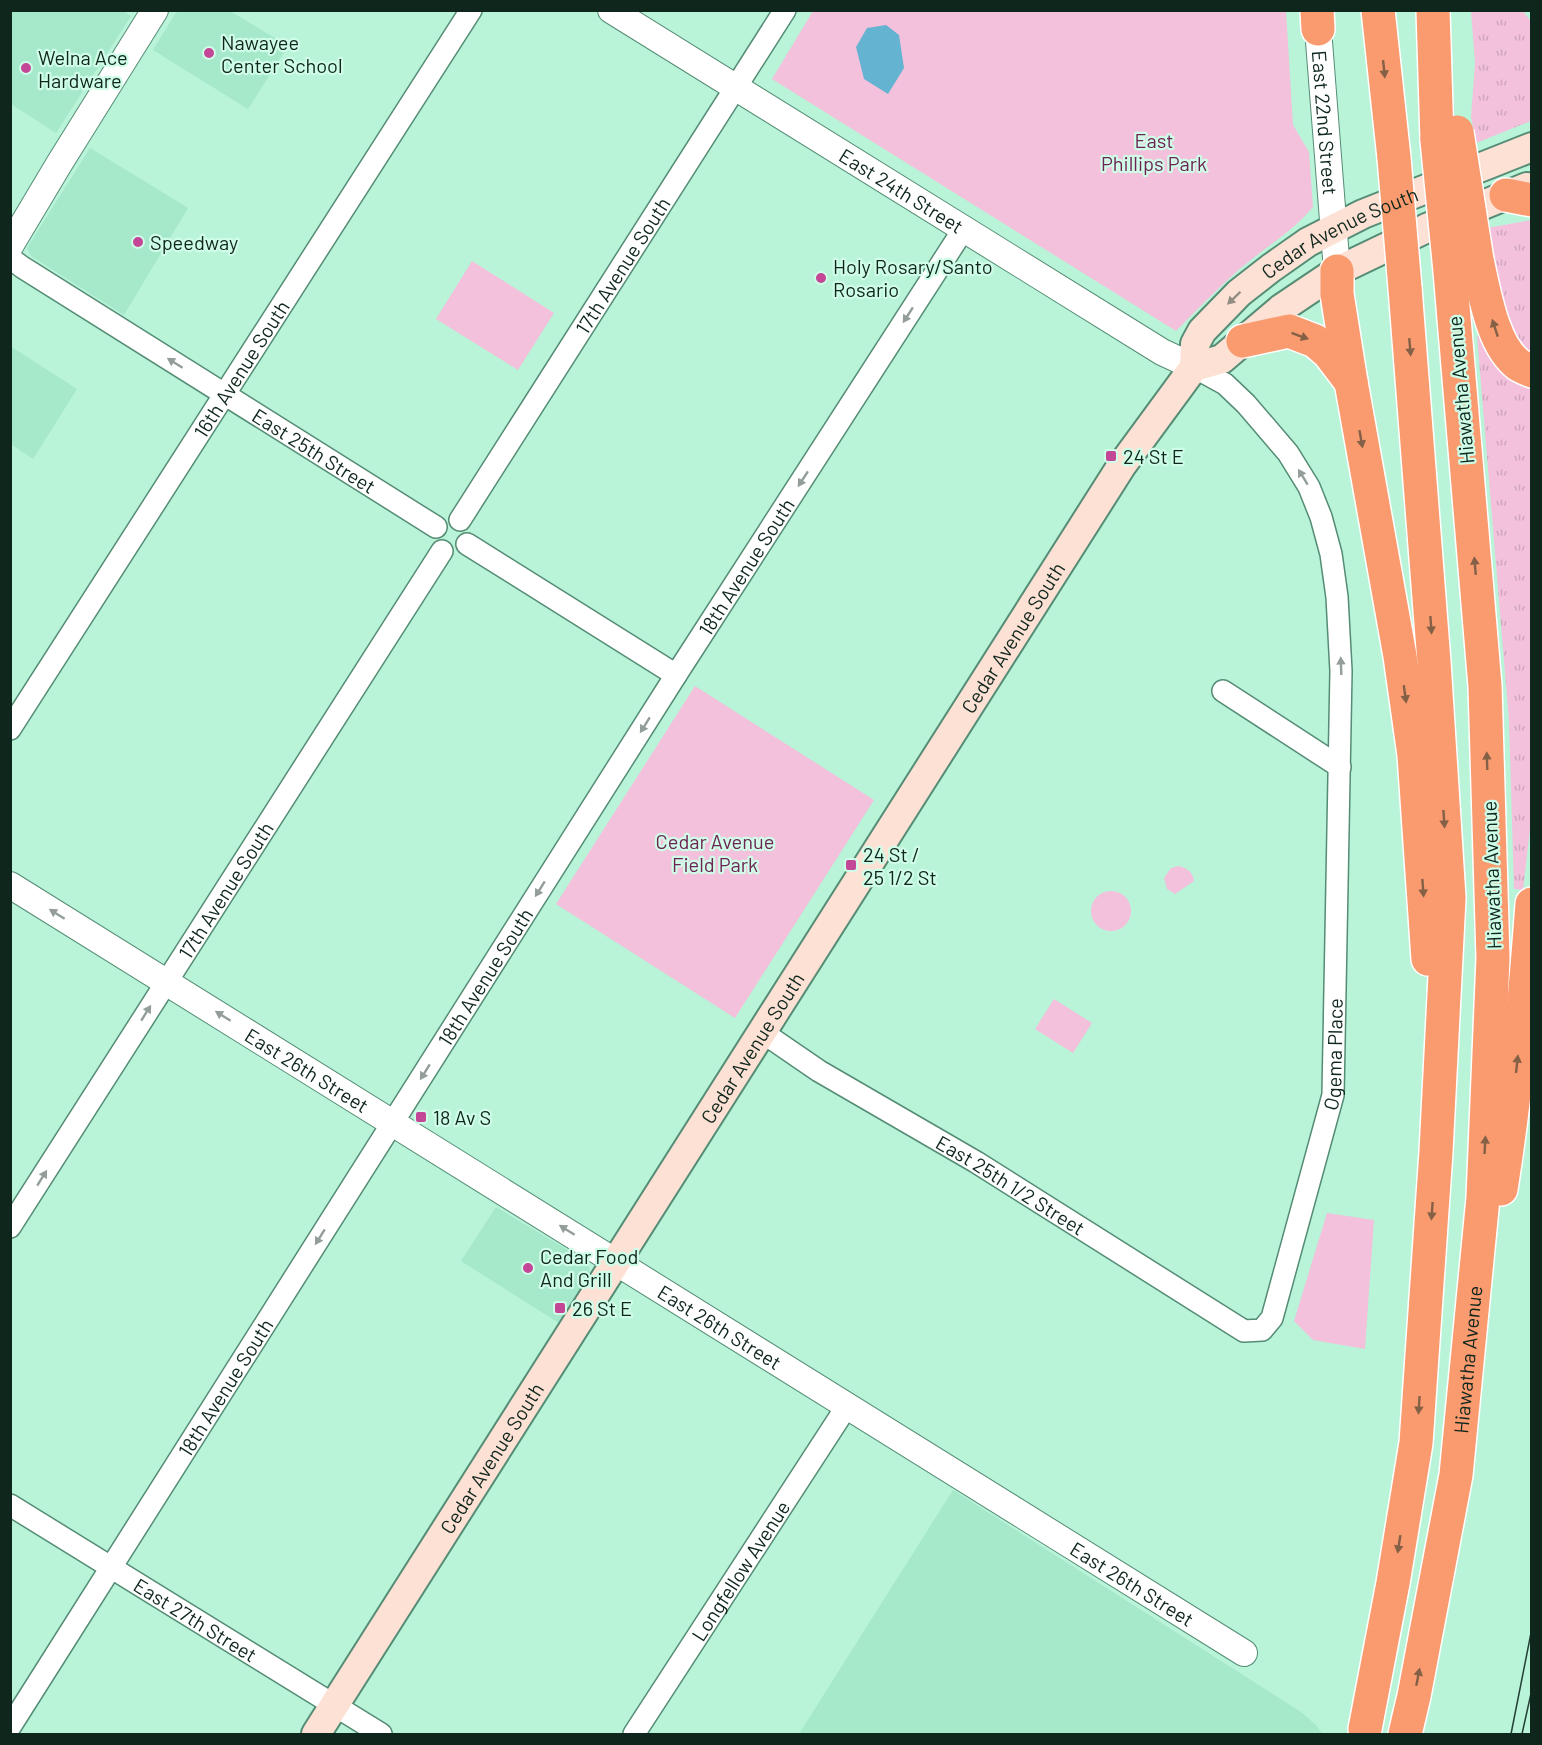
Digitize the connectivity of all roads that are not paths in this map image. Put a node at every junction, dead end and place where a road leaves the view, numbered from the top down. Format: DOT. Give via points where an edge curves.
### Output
graph roads {
  1 [pos="155,10"];
  2 [pos="471,10"];
  3 [pos="611,10"];
  4 [pos="785,10"];
  5 [pos="1378,10"];
  6 [pos="1435,10"];
  7 [pos="1317,17"];
  8 [pos="736,89"];
  9 [pos="1532,147"];
  10 [pos="1523,193"];
  11 [pos="963,230"];
  12 [pos="1334,230"];
  13 [pos="10,246"];
  14 [pos="10,258"];
  15 [pos="1463,265"];
  16 [pos="1337,272"];
  17 [pos="1243,341"];
  18 [pos="1194,367"];
  19 [pos="1532,371"];
  20 [pos="1351,382"];
  21 [pos="224,395"];
  22 [pos="460,520"];
  23 [pos="436,527"];
  24 [pos="467,544"];
  25 [pos="442,551"];
  26 [pos="676,675"];
  27 [pos="1223,691"];
  28 [pos="10,729"];
  29 [pos="1340,767"];
  30 [pos="10,885"];
  31 [pos="1532,904"];
  32 [pos="166,982"];
  33 [pos="762,1032"];
  34 [pos="393,1122"];
  35 [pos="1436,1152"];
  36 [pos="10,1227"];
  37 [pos="616,1261"];
  38 [pos="1262,1330"];
  39 [pos="847,1406"];
  40 [pos="1456,1475"];
  41 [pos="10,1505"];
  42 [pos="110,1568"];
  43 [pos="1244,1653"];
  44 [pos="334,1706"];
  45 [pos="10,1727"];
  46 [pos="1365,1729"];
  47 [pos="316,1734"];
  48 [pos="381,1734"];
  49 [pos="634,1734"];
  50 [pos="1405,1734"];
  1 -- 13 [label="street"];
  2 -- 21 [label="street, 16th Avenue South"];
  3 -- 8 [label="street, East 24th Street"];
  4 -- 8 [label="street, 17th Avenue South"];
  5 -- 35 [label="highway, one-way, bridge" via="1405,288 1449,898"];
  6 -- 15 [label="highway, bridge"];
  7 -- 12 [label="street, East 22nd Street"];
  8 -- 11 [label="street, East 24th Street"];
  8 -- 22 [label="street, 17th Avenue South"];
  9 -- 12 [label="main road, Cedar Avenue South" via="1363,214"];
  10 -- 16 [label="main road, Cedar Avenue South" via="1429,227"];
  11 -- 18 [label="street, East 24th Street" via="1162,352"];
  11 -- 26 [label="street, 18th Avenue South, one-way"];
  12 -- 16 [label="street, East 22nd Street"];
  12 -- 18 [label="main road, Cedar Avenue South, one-way" via="1308,242 1239,293 1202,331 1195,344"];
  21 -- 14 [label="street, East 25th Street, one-way"];
  19 -- 15 [label="highway, one-way" via="1517,364 1500,343 1487,302"];
  40 -- 15 [label="highway, Hiawatha Avenue, one-way" via="1483,1198 1493,958 1485,686"];
  16 -- 17 [label="main road, Cedar Avenue South" via="1282,308"];
  16 -- 20 [label="highway"];
  17 -- 18 [label="main road, Cedar Avenue South" via="1222,359"];
  17 -- 20 [label="highway, one-way" via="1289,332 1315,341"];
  29 -- 18 [label="street, Ogema Place, one-way" via="1337,597 1321,517 1309,487 1263,422 1225,384"];
  18 -- 33 [label="main road, Cedar Avenue South" via="1122,465"];
  20 -- 35 [label="highway, one-way" via="1414,754"];
  21 -- 23 [label="street, East 25th Street"];
  21 -- 28 [label="street, 16th Avenue South"];
  22 -- 23 [label="street" via="449,518"];
  22 -- 24 [label="street" via="469,534"];
  23 -- 25 [label="street" via="435,543"];
  24 -- 25 [label="street" via="453,554"];
  24 -- 26 [label="street"];
  25 -- 32 [label="street, 17th Avenue South"];
  26 -- 34 [label="street, 18th Avenue South, one-way"];
  27 -- 29 [label="street"];
  29 -- 38 [label="street, Ogema Place" via="1333,1095 1272,1318"];
  32 -- 30 [label="street, East 26th Street, one-way"];
  40 -- 31 [label="highway, one-way" via="1509,1139"];
  34 -- 32 [label="street, East 26th Street, one-way"];
  36 -- 32 [label="street, 17th Avenue South, one-way"];
  33 -- 37 [label="main road, Cedar Avenue South"];
  33 -- 38 [label="street, East 25th 1/2 Street" via="819,1071 976,1162 1244,1331"];
  37 -- 34 [label="street, East 26th Street, one-way"];
  34 -- 42 [label="street, 18th Avenue South, one-way"];
  35 -- 46 [label="highway, one-way" via="1416,1443"];
  37 -- 39 [label="street, East 26th Street"];
  37 -- 44 [label="main road, Cedar Avenue South"];
  39 -- 43 [label="street, East 26th Street"];
  39 -- 49 [label="street, Longfellow Avenue"];
  50 -- 40 [label="highway, Hiawatha Avenue, one-way"];
  41 -- 42 [label="street, East 27th Street"];
  42 -- 44 [label="street, East 27th Street"];
  42 -- 45 [label="street, 18th Avenue South"];
  44 -- 47 [label="main road, Cedar Avenue South"];
  44 -- 48 [label="street, East 27th Street"];
}
